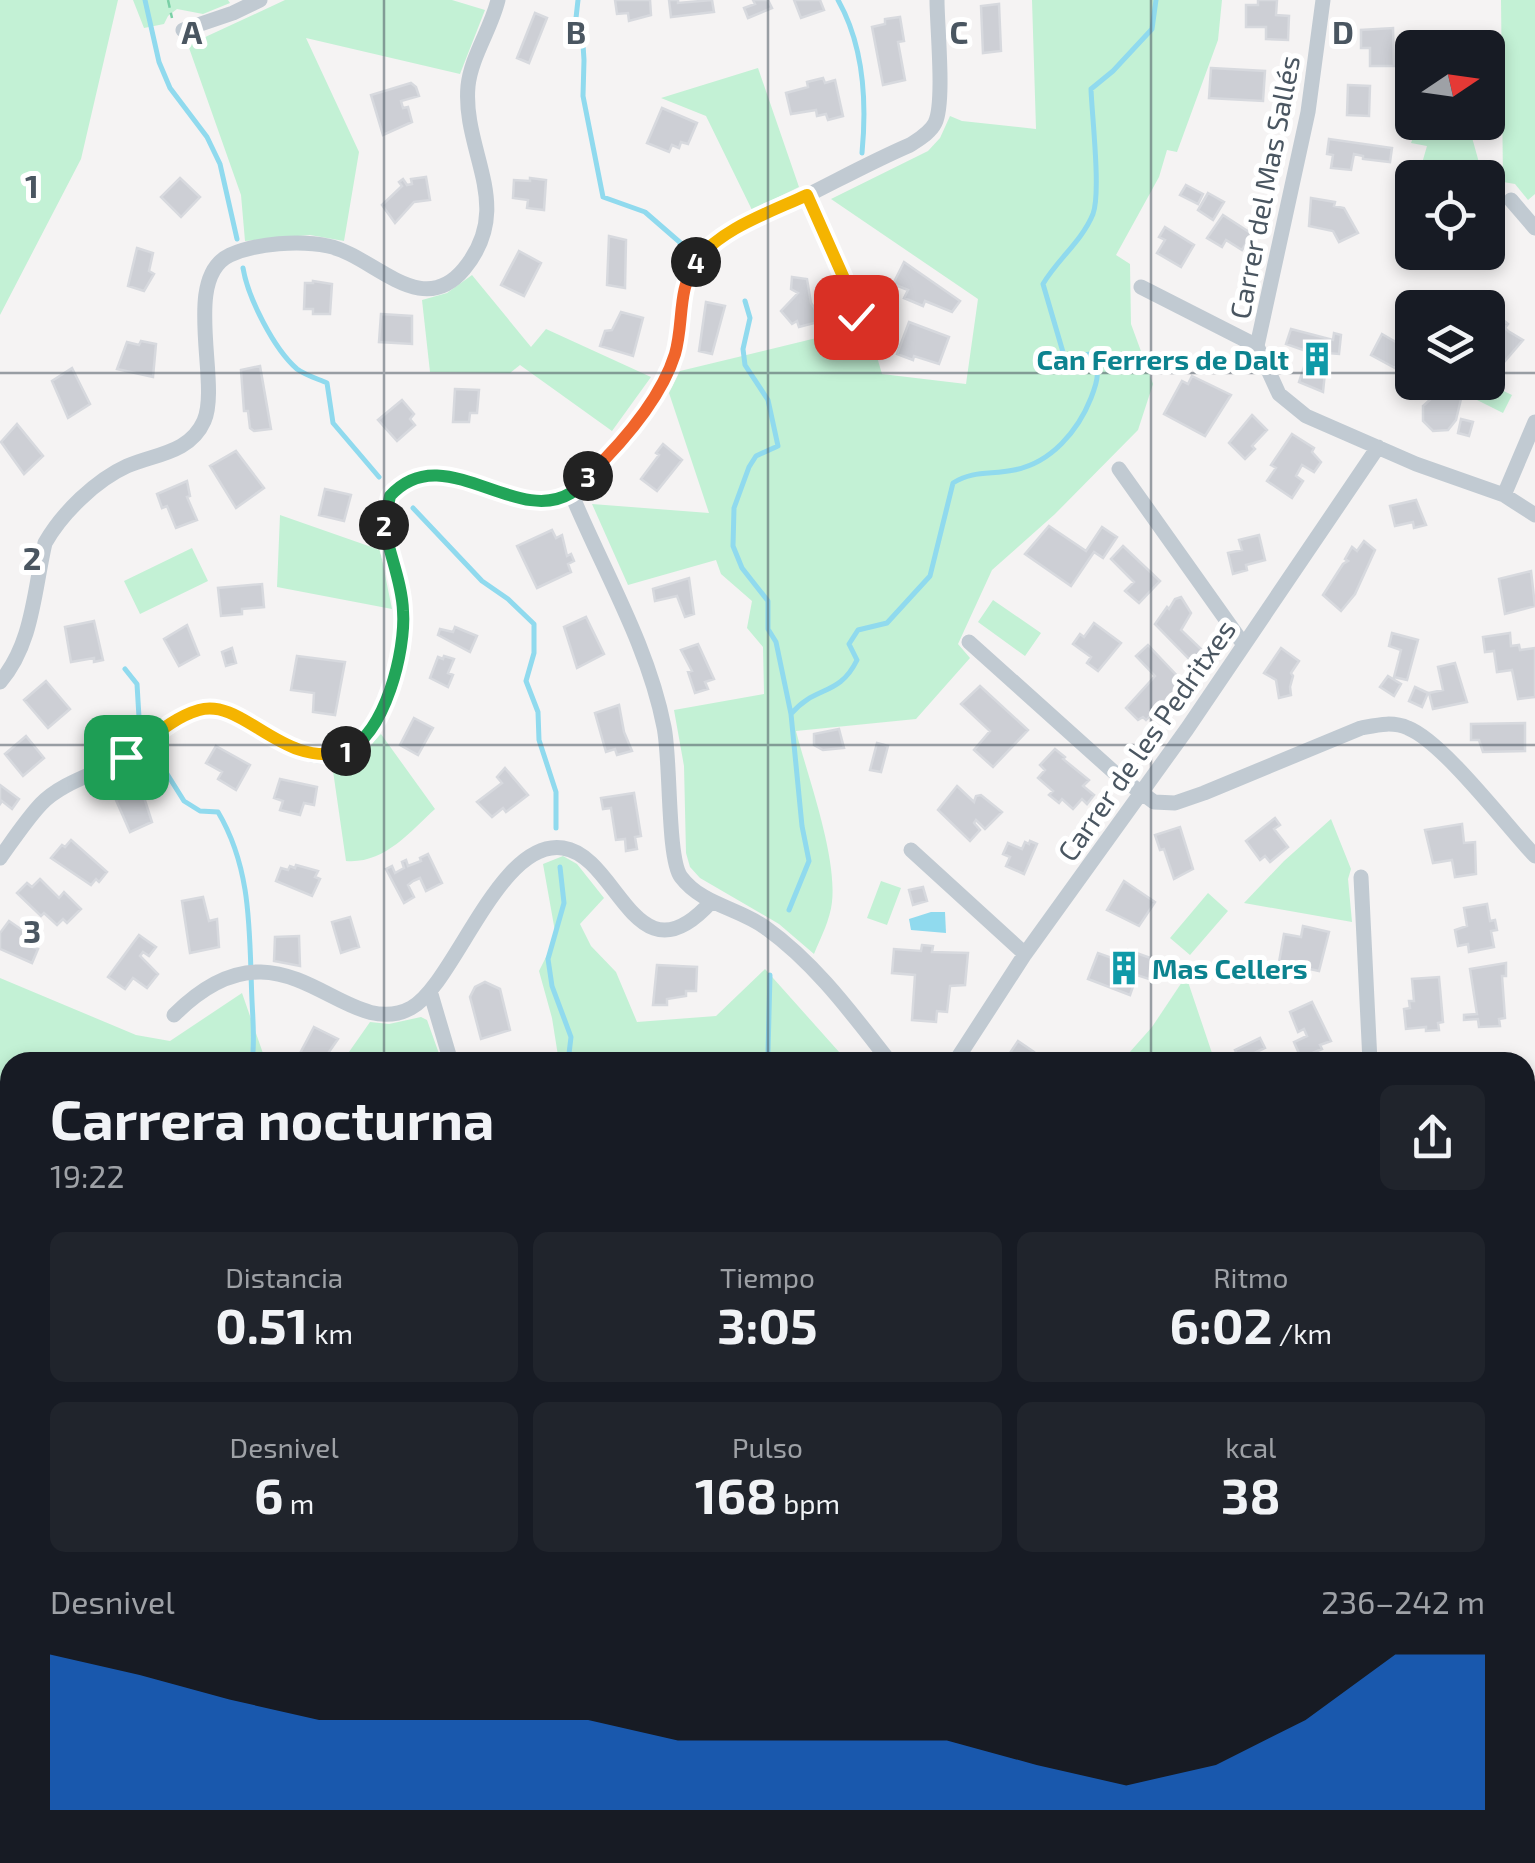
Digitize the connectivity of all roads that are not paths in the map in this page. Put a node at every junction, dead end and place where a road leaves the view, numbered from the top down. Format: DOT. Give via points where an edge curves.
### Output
graph roads {
  1 [pos="260,0"];
  2 [pos="498,0"];
  3 [pos="937,0"];
  4 [pos="1323,0"];
  5 [pos="183,30"];
  6 [pos="807,195"];
  7 [pos="1511,200"];
  8 [pos="1535,228"];
  9 [pos="1141,287"];
  10 [pos="854,332"];
  11 [pos="1257,346"];
  12 [pos="1535,422"];
  13 [pos="1378,448"];
  14 [pos="1119,469"];
  15 [pos="571,493"];
  16 [pos="1504,495"];
  17 [pos="1535,515"];
  18 [pos="969,642"];
  19 [pos="1244,645"];
  20 [pos="0,682"];
  21 [pos="1140,794"];
  22 [pos="911,850"];
  23 [pos="1535,856"];
  24 [pos="0,858"];
  25 [pos="1361,877"];
  26 [pos="712,902"];
  27 [pos="1025,954"];
  28 [pos="430,991"];
  29 [pos="174,1015"];
  30 [pos="449,1052"];
  31 [pos="882,1052"];
  32 [pos="961,1052"];
  33 [pos="1370,1052"];
  1 -- 5 [label="street"];
  2 -- 20 [label="street" via="468,87 489,209 484,234 462,272 427,289 404,286 329,246 288,244 227,256 207,300 206,418 185,444 111,475 52,531 14,665"];
  3 -- 6 [label="street" via="935,122 910,145"];
  4 -- 11 [label="street, Carrer del Mas Sallés" via="1308,112"];
  6 -- 10 [label="street" via="850,292"];
  6 -- 15 [label="street" via="703,251 688,274 674,354 658,390 608,457"];
  7 -- 8 [label="street"];
  9 -- 11 [label="street"];
  11 -- 13 [label="street, Carrer del Mas Sallés" via="1279,394 1306,416"];
  12 -- 16 [label="street"];
  13 -- 16 [label="street, Carrer del Mas Sallés"];
  13 -- 19 [label="street, Carrer de les Pedritxes"];
  14 -- 19 [label="street"];
  15 -- 24 [label="street" via="528,498 438,475 404,483 390,496 384,517 404,609 400,651 378,718 360,743 340,753 305,752 222,710 197,710 126,757 52,794"];
  15 -- 26 [label="street" via="658,701 671,774 674,865"];
  16 -- 17 [label="street, Carrer del Mas Sallés"];
  18 -- 21 [label="street"];
  19 -- 21 [label="street, Carrer de les Pedritxes"];
  21 -- 23 [label="street" via="1175,803 1387,723 1430,740"];
  21 -- 27 [label="street, Carrer de les Pedritxes"];
  22 -- 27 [label="street"];
  25 -- 33 [label="street"];
  26 -- 28 [label="street" via="683,926 651,926 578,852 558,846 509,875"];
  26 -- 31 [label="street" via="764,926 794,952"];
  27 -- 32 [label="street, Carrer de les Pedritxes"];
  28 -- 29 [label="street" via="406,1011 373,1012 266,970 221,980"];
  28 -- 30 [label="street"];
}
